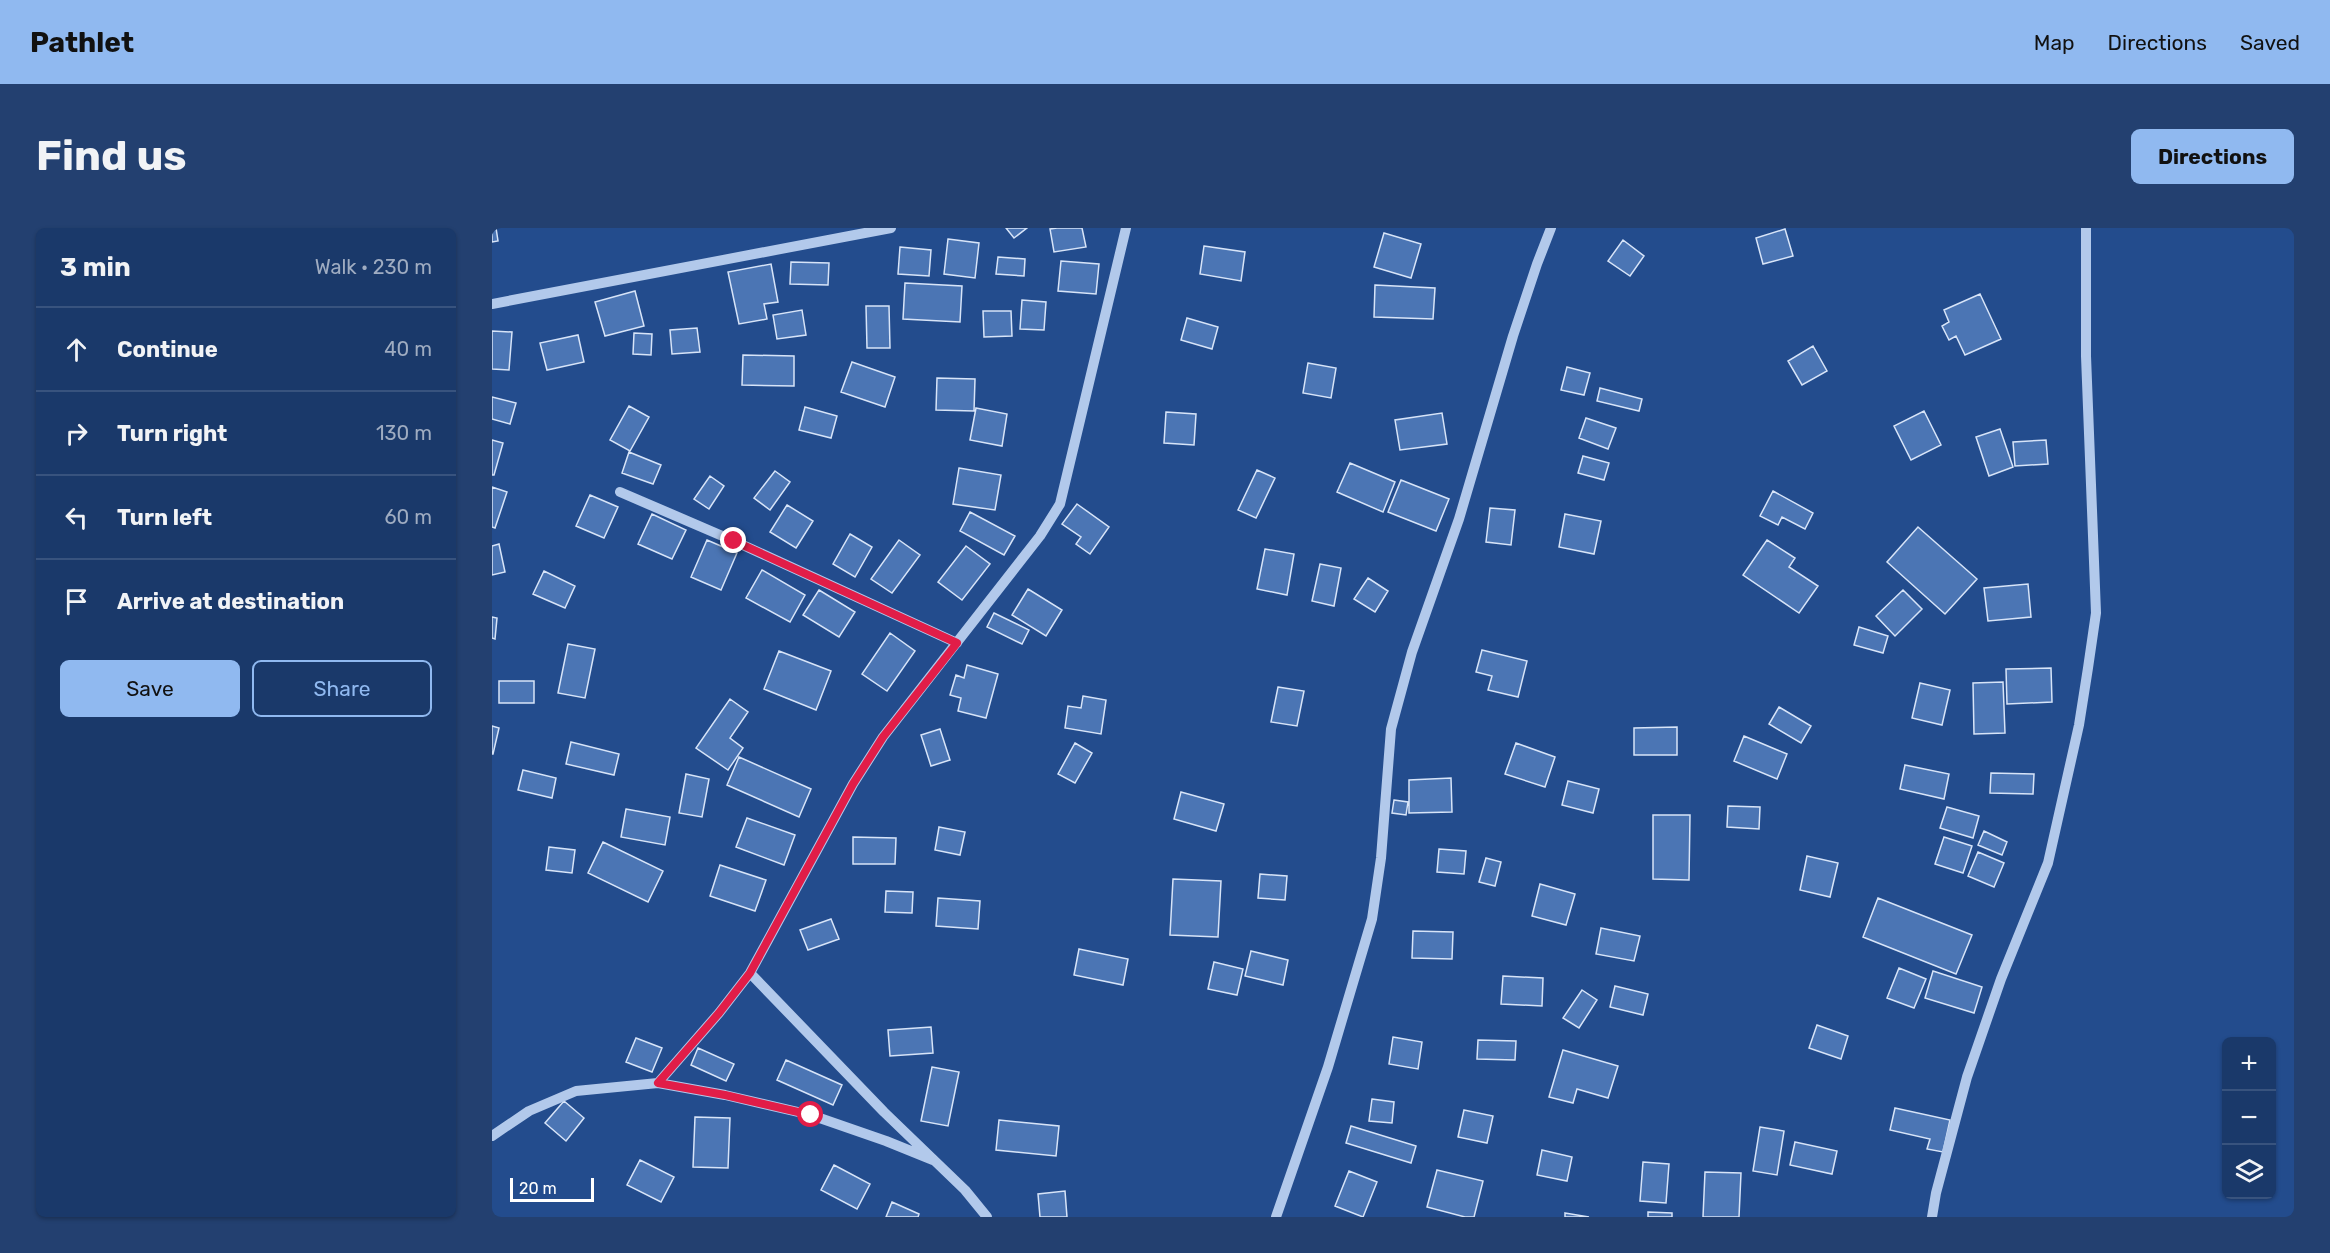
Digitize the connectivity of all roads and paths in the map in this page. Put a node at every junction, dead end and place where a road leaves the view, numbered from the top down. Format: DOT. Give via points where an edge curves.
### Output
graph roads {
  1 [pos="891,228"];
  2 [pos="1126,228"];
  3 [pos="1551,228"];
  4 [pos="2086,228"];
  5 [pos="492,304"];
  6 [pos="620,492"];
  7 [pos="957,643"];
  8 [pos="750,973"];
  9 [pos="658,1083"];
  10 [pos="492,1136"];
  11 [pos="933,1160"];
  12 [pos="987,1217"];
  13 [pos="1276,1217"];
  14 [pos="1932,1217"];
  1 -- 5 [label="street"];
  2 -- 7 [label="street" via="1060,504"];
  3 -- 13 [label="street" via="1459,519 1412,652 1391,729 1372,919 1328,1067"];
  4 -- 14 [label="street" via="2086,356 2096,613 2088,668 2048,863 1967,1077"];
  6 -- 7 [label="street"];
  7 -- 8 [label="street" via="883,737 853,784"];
  8 -- 9 [label="street"];
  8 -- 11 [label="street"];
  9 -- 10 [label="street" via="576,1091 529,1111"];
  9 -- 11 [label="street" via="811,1115"];
  11 -- 12 [label="street"];
}
